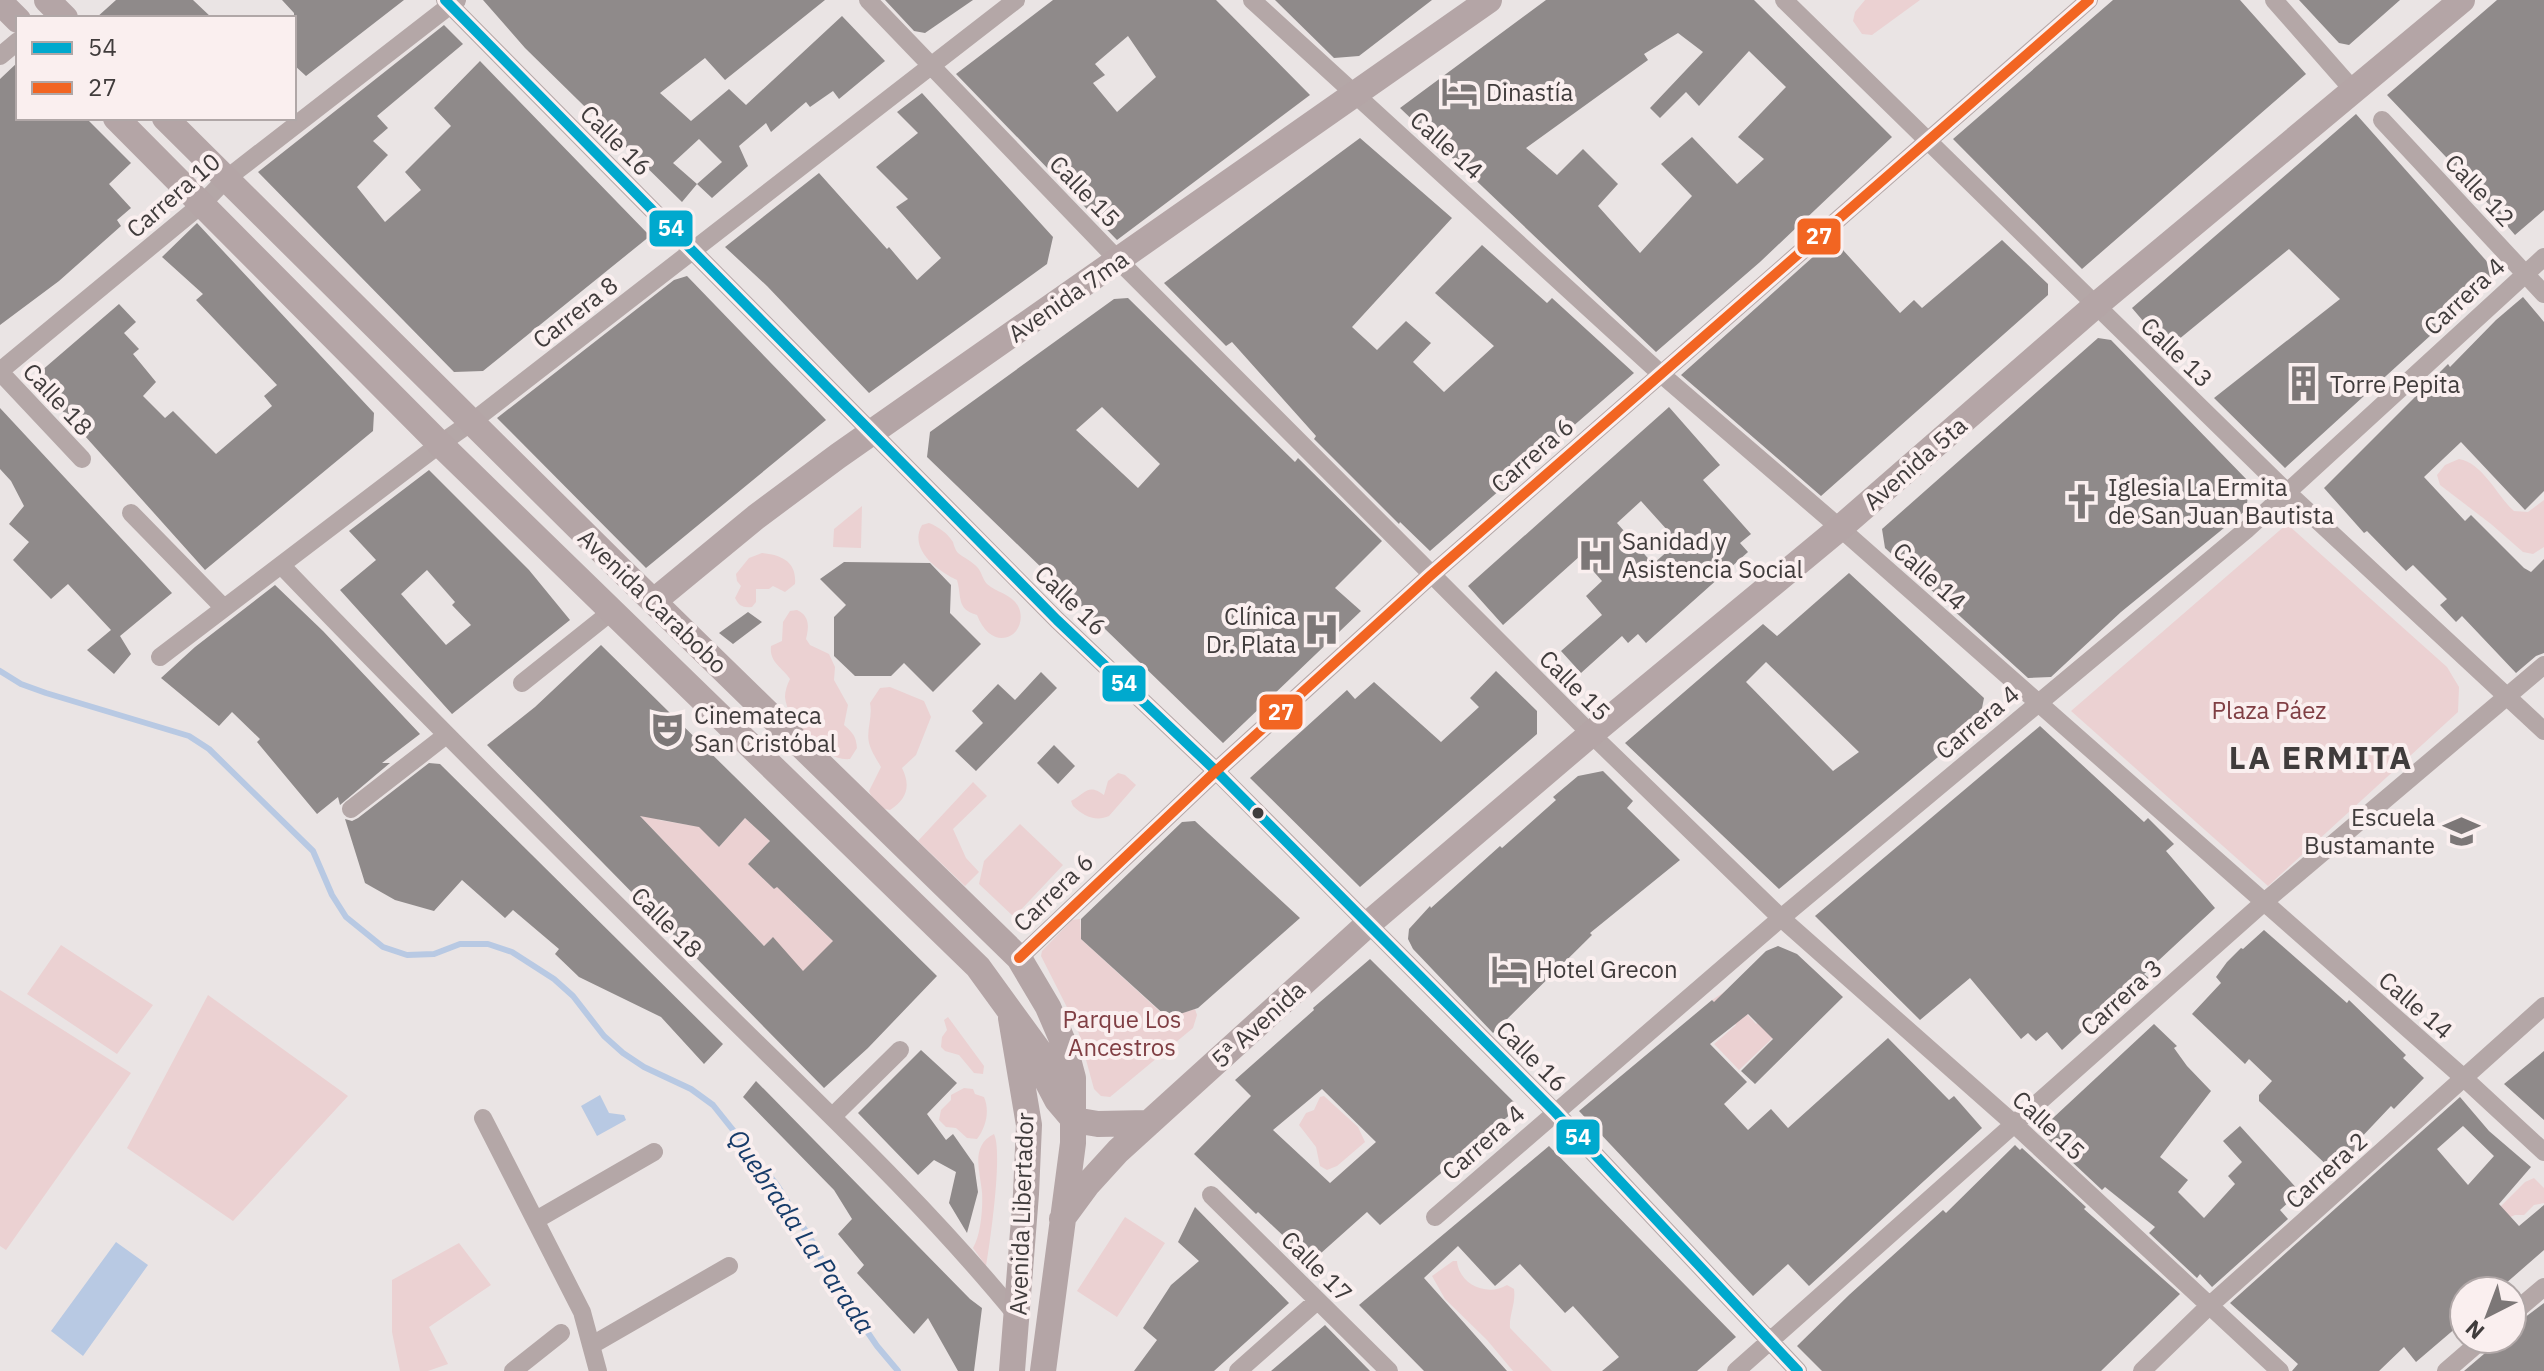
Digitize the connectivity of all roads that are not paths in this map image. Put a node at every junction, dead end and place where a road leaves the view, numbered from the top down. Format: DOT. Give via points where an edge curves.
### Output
graph roads {
  1 [pos="868,0"];
  2 [pos="1016,0"];
  3 [pos="1252,0"];
  4 [pos="1489,0"];
  5 [pos="1784,0"];
  6 [pos="2089,0"];
  7 [pos="2274,0"];
  8 [pos="2462,0"];
  9 [pos="0,2"];
  10 [pos="451,2"];
  11 [pos="16,18"];
  12 [pos="16,43"];
  13 [pos="0,56"];
  14 [pos="929,66"];
  15 [pos="2354,91"];
  16 [pos="1356,95"];
  17 [pos="118,120"];
  18 [pos="167,120"];
  19 [pos="2382,120"];
  20 [pos="1928,141"];
  21 [pos="226,179"];
  22 [pos="202,204"];
  23 [pos="693,252"];
  24 [pos="2544,257"];
  25 [pos="1119,261"];
  26 [pos="2525,273"];
  27 [pos="2544,294"];
  28 [pos="2095,306"];
  29 [pos="0,371"];
  30 [pos="1661,374"];
  31 [pos="473,421"];
  32 [pos="873,432"];
  33 [pos="440,444"];
  34 [pos="82,459"];
  35 [pos="2288,493"];
  36 [pos="131,513"];
  37 [pos="1840,528"];
  38 [pos="281,565"];
  39 [pos="1430,576"];
  40 [pos="654,601"];
  41 [pos="224,608"];
  42 [pos="611,612"];
  43 [pos="646,646"];
  44 [pos="160,657"];
  45 [pos="2544,665"];
  46 [pos="522,683"];
  47 [pos="2508,697"];
  48 [pos="2036,704"];
  49 [pos="2544,731"];
  50 [pos="1591,734"];
  51 [pos="445,736"];
  52 [pos="1216,771"];
  53 [pos="351,809"];
  54 [pos="2263,903"];
  55 [pos="1781,918"];
  56 [pos="1367,925"];
  57 [pos="1019,958"];
  58 [pos="2544,1006"];
  59 [pos="1010,1011"];
  60 [pos="900,1050"];
  61 [pos="2465,1079"];
  62 [pos="1555,1112"];
  63 [pos="832,1117"];
  64 [pos="483,1118"];
  65 [pos="1074,1120"];
  66 [pos="1149,1123"];
  67 [pos="2014,1124"];
  68 [pos="654,1152"];
  69 [pos="2544,1152"];
  70 [pos="1211,1195"];
  71 [pos="1435,1217"];
  72 [pos="1062,1219"];
  73 [pos="536,1220"];
  74 [pos="729,1266"];
  75 [pos="2544,1287"];
  76 [pos="2528,1300"];
  77 [pos="1317,1301"];
  78 [pos="2209,1306"];
  79 [pos="1017,1316"];
  80 [pos="561,1333"];
  81 [pos="1770,1341"];
  82 [pos="592,1345"];
  83 [pos="2464,1355"];
  84 [pos="513,1371"];
  85 [pos="598,1371"];
  86 [pos="1012,1371"];
  87 [pos="1043,1371"];
  88 [pos="1238,1371"];
  89 [pos="1389,1371"];
  90 [pos="1736,1371"];
  91 [pos="1798,1371"];
  92 [pos="2142,1371"];
  93 [pos="2280,1371"];
  94 [pos="2446,1371"];
  1 -- 14 [label="street, Calle 15"];
  2 -- 14 [label="street, Carrera 8"];
  3 -- 16 [label="street, Calle 14"];
  4 -- 16 [label="main road, Avenida 7ma"];
  5 -- 20 [label="street, Calle 13"];
  6 -- 20 [label="street, Carrera 6"];
  7 -- 15 [label="street"];
  8 -- 15 [label="main road, Avenida 5ta"];
  9 -- 11 [label="main road"];
  10 -- 21 [label="street, Carrera 10"];
  10 -- 23 [label="street, Calle 16"];
  12 -- 13 [label="street"];
  14 -- 23 [label="street, Carrera 8"];
  14 -- 25 [label="street, Calle 15"];
  15 -- 28 [label="main road, Avenida 5ta"];
  16 -- 25 [label="main road, Avenida 7ma"];
  16 -- 30 [label="street, Calle 14"];
  17 -- 22 [label="main road, Avenida Carabobo"];
  18 -- 21 [label="main road, Avenida Carabobo"];
  19 -- 26 [label="street, Calle 12"];
  20 -- 28 [label="street, Calle 13"];
  20 -- 30 [label="street, Carrera 6"];
  21 -- 22 [label="street, Carrera 10"];
  21 -- 31 [label="main road, Avenida Carabobo"];
  22 -- 29 [label="street, Carrera 10"];
  22 -- 33 [label="main road, Avenida Carabobo"];
  23 -- 31 [label="street, Carrera 8"];
  23 -- 32 [label="street, Calle 16"];
  24 -- 26 [label="street, Carrera 4"];
  25 -- 32 [label="main road, Avenida 7ma"];
  25 -- 39 [label="street, Calle 15"];
  26 -- 27 [label="street, Calle 12"];
  26 -- 35 [label="street, Carrera 4"];
  28 -- 35 [label="street, Calle 13"];
  28 -- 37 [label="main road, Avenida 5ta"];
  29 -- 34 [label="street, Calle 18"];
  30 -- 37 [label="street, Calle 14"];
  30 -- 39 [label="street, Carrera 6"];
  31 -- 33 [label="street, Carrera 8"];
  31 -- 40 [label="main road, Avenida Carabobo"];
  32 -- 40 [label="main road, Avenida 7ma" via="756,517"];
  32 -- 52 [label="street, Calle 16" via="1046,609"];
  33 -- 38 [label="street, Carrera 8"];
  33 -- 42 [label="main road, Avenida Carabobo"];
  35 -- 47 [label="street, Calle 13"];
  35 -- 48 [label="street, Carrera 4"];
  36 -- 41 [label="street"];
  37 -- 48 [label="street, Calle 14"];
  37 -- 50 [label="main road, Avenida 5ta"];
  38 -- 41 [label="street, Carrera 8"];
  38 -- 51 [label="street, Calle 18"];
  39 -- 50 [label="street, Calle 15"];
  39 -- 52 [label="street, Carrera 6"];
  40 -- 43 [label="main road"];
  40 -- 57 [label="main road, Avenida Carabobo"];
  41 -- 44 [label="street, Carrera 8"];
  42 -- 43 [label="main road, Avenida Carabobo"];
  42 -- 46 [label="street"];
  43 -- 59 [label="main road, Avenida Carabobo" via="978,967"];
  45 -- 47 [label="street, Carrera 3"];
  47 -- 49 [label="street, Calle 13"];
  47 -- 54 [label="street, Carrera 3"];
  48 -- 54 [label="street, Calle 14"];
  48 -- 55 [label="street, Carrera 4"];
  50 -- 55 [label="street, Calle 15"];
  50 -- 56 [label="main road, Avenida 5ta"];
  51 -- 53 [label="street"];
  51 -- 63 [label="street, Calle 18"];
  52 -- 56 [label="street, Calle 16"];
  52 -- 57 [label="street, Carrera 6"];
  54 -- 61 [label="street, Calle 14"];
  54 -- 67 [label="street, Carrera 3"];
  55 -- 62 [label="street, Carrera 4"];
  55 -- 67 [label="street, Calle 15"];
  56 -- 62 [label="street, Calle 16"];
  56 -- 66 [label="main road, 5ª Avenida"];
  57 -- 65 [label="main road, Avenida Carabobo" via="1064,1044 1073,1078"];
  58 -- 61 [label="street, Carrera 2"];
  59 -- 65 [label="main road, Avenida Carabobo" via="1039,1051 1047,1081"];
  59 -- 79 [label="main road, Avenida Libertador" via="1029,1125"];
  60 -- 63 [label="street"];
  61 -- 69 [label="street, Calle 14"];
  61 -- 78 [label="street, Carrera 2"];
  62 -- 71 [label="street, Carrera 4"];
  62 -- 81 [label="street, Calle 16"];
  63 -- 79 [label="street, Calle 18"];
  64 -- 73 [label="street"];
  65 -- 66 [label="main road"];
  65 -- 72 [label="main road, Avenida Libertador"];
  66 -- 72 [label="main road, 5ª Avenida" via="1097,1174"];
  67 -- 78 [label="street, Calle 15"];
  67 -- 81 [label="street, Carrera 3"];
  68 -- 73 [label="street"];
  70 -- 77 [label="street, Calle 17"];
  72 -- 87 [label="main road, Avenida Libertador"];
  73 -- 82 [label="street" via="582,1312"];
  74 -- 82 [label="street"];
  75 -- 76 [label="street"];
  77 -- 88 [label="street"];
  77 -- 89 [label="street, Calle 17"];
  78 -- 92 [label="street, Carrera 2"];
  78 -- 93 [label="street, Calle 15"];
  79 -- 86 [label="main road, Avenida Libertador"];
  80 -- 84 [label="street"];
  81 -- 90 [label="street, Carrera 3"];
  81 -- 91 [label="street, Calle 16"];
  82 -- 85 [label="street"];
  83 -- 94 [label="street"];
}
